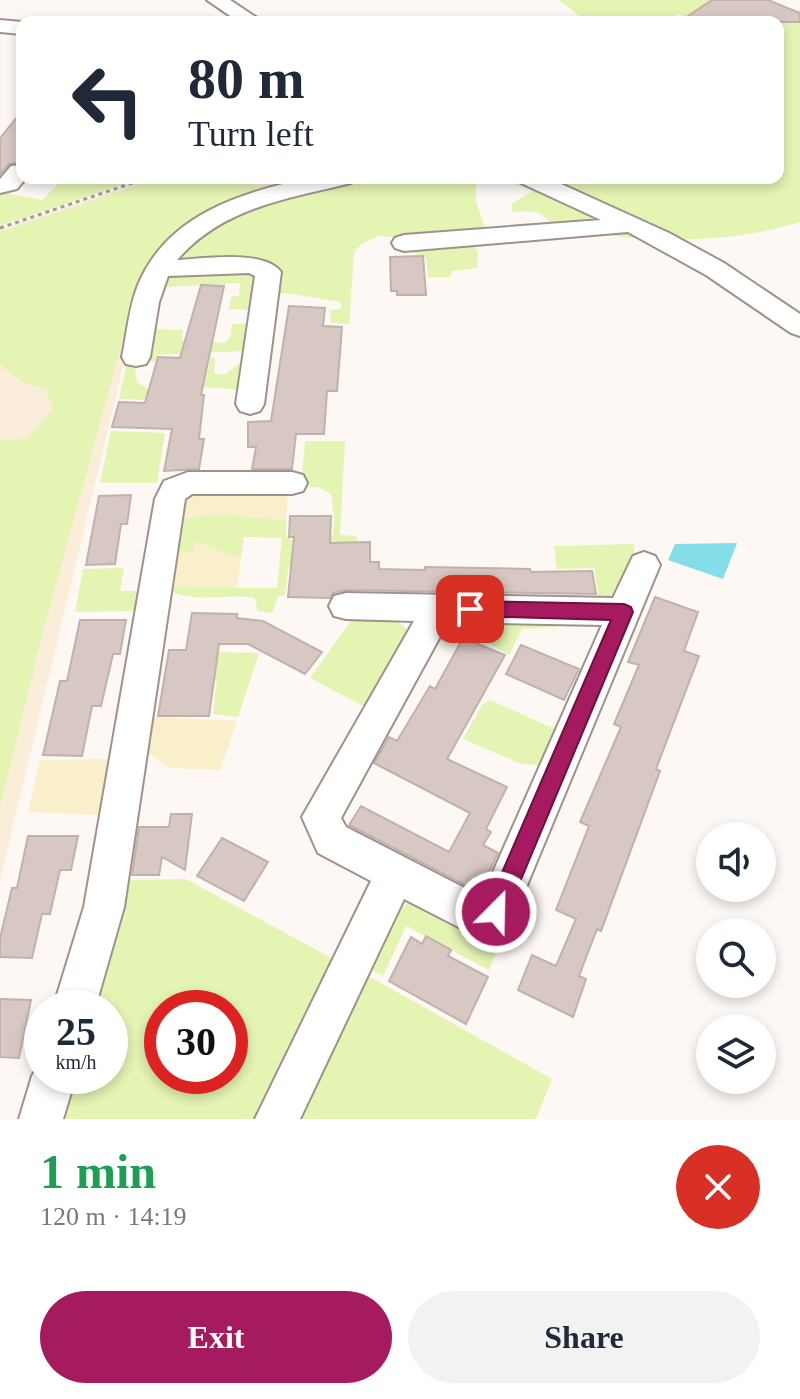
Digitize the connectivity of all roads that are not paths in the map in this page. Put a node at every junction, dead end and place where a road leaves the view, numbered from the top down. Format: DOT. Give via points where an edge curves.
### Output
graph roads {
  1 [pos="217,0"];
  2 [pos="243,16"];
  3 [pos="16,175"];
  4 [pos="315,184"];
  5 [pos="542,184"];
  6 [pos="0,186"];
  7 [pos="632,225"];
  8 [pos="404,243"];
  9 [pos="159,268"];
  10 [pos="800,327"];
  11 [pos="136,357"];
  12 [pos="250,404"];
  13 [pos="292,483"];
  14 [pos="644,565"];
  15 [pos="346,606"];
  16 [pos="439,608"];
  17 [pos="624,612"];
  18 [pos="395,874"];
  19 [pos="79,990"];
  20 [pos="49,1094"];
  21 [pos="41,1119"];
  22 [pos="277,1119"];
  1 -- 2 [label="street"];
  3 -- 6 [label="street"];
  4 -- 9 [label="street" via="214,216 195,227"];
  5 -- 7 [label="street"];
  7 -- 8 [label="street"];
  7 -- 10 [label="street" via="715,269"];
  9 -- 11 [label="street"];
  9 -- 12 [label="street" via="252,265 268,272"];
  13 -- 19 [label="street" via="188,483 175,489 170,499 104,907"];
  14 -- 17 [label="street"];
  15 -- 16 [label="street"];
  16 -- 17 [label="street"];
  16 -- 18 [label="street" via="321,817 332,840"];
  17 -- 18 [label="street" via="496,912 480,918"];
  18 -- 22 [label="street"];
  20 -- 21 [label="street"];
}
